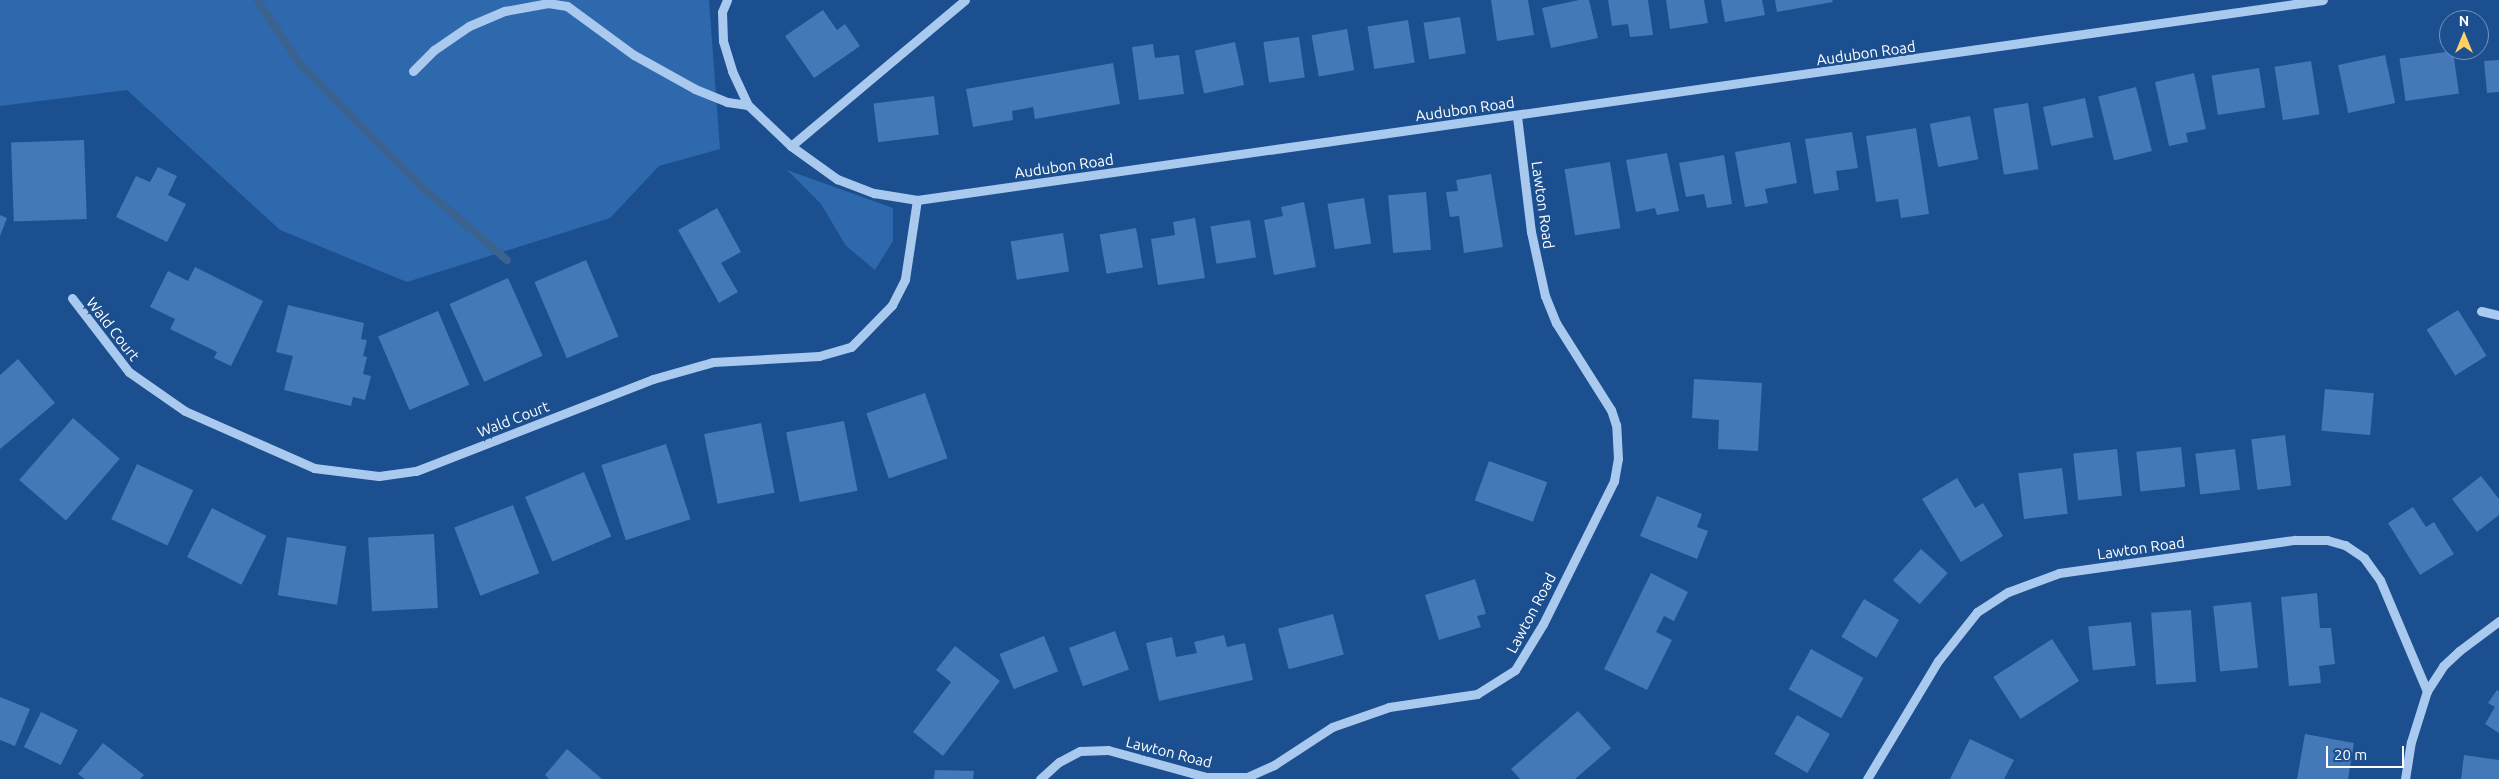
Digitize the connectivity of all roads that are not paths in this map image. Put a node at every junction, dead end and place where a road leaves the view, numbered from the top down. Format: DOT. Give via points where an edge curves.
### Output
graph roads {
  1 [pos="726,0"];
  2 [pos="966,0"];
  3 [pos="2323,0"];
  4 [pos="413,71"];
  5 [pos="748,105"];
  6 [pos="1517,117"];
  7 [pos="791,146"];
  8 [pos="917,200"];
  9 [pos="72,298"];
  10 [pos="2481,311"];
  11 [pos="2499,315"];
  12 [pos="2499,621"];
  13 [pos="2428,691"];
  14 [pos="1040,779"];
  15 [pos="1867,779"];
  16 [pos="2405,779"];
  1 -- 5 [label="street, Audubon Road" via="722,12 723,41 732,71"];
  2 -- 7 [label="street"];
  3 -- 6 [label="street, Audubon Road"];
  4 -- 5 [label="street" via="434,50 469,26 505,11 548,2 566,6 634,55 695,89 727,102"];
  5 -- 7 [label="street, Audubon Road"];
  6 -- 8 [label="street, Audubon Road"];
  6 -- 14 [label="street, Lawton Road" via="1531,232 1545,296 1556,323 1611,410 1616,425 1618,459 1614,481 1543,624 1515,670 1477,694 1389,707 1332,727 1274,765 1247,777 1206,777 1108,750 1080,751 1059,762"];
  7 -- 8 [label="street, Audubon Road" via="837,179 874,193"];
  8 -- 9 [label="street, Wald Court" via="905,279 892,306 851,347 819,356 713,362 653,379 416,471 379,476 314,468 185,411 129,372"];
  10 -- 11 [label="street"];
  12 -- 13 [label="street" via="2454,656"];
  13 -- 15 [label="street, Lawton Road" via="2380,580 2364,558 2345,545 2327,540 2295,540 2059,573 2014,588 1977,612 1938,661"];
  13 -- 16 [label="street" via="2411,742"];
}
